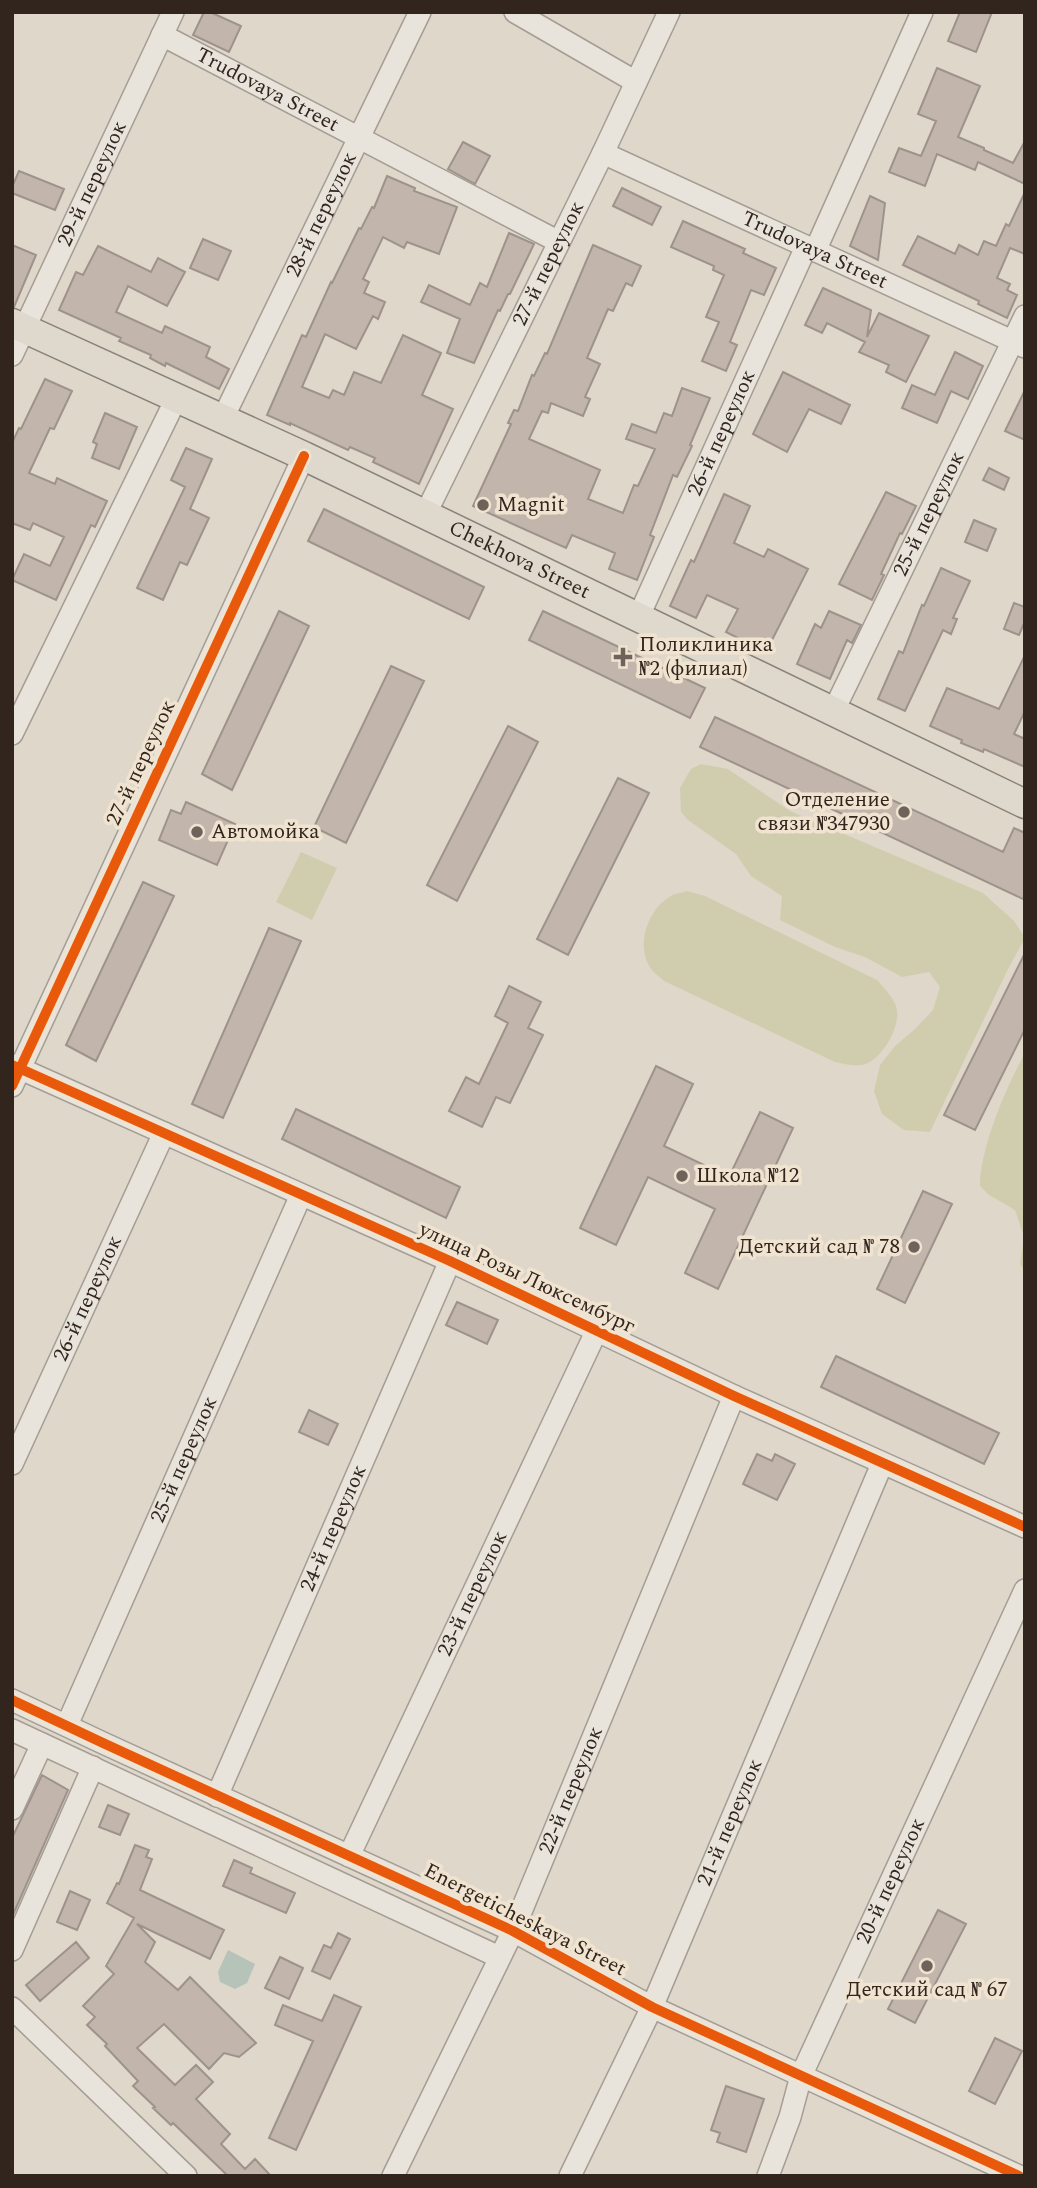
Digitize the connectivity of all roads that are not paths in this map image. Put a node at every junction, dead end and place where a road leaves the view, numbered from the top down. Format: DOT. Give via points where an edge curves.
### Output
graph roads {
  1 [pos="173,12"];
  2 [pos="420,12"];
  3 [pos="515,12"];
  4 [pos="669,12"];
  5 [pos="922,12"];
  6 [pos="162,35"];
  7 [pos="636,82"];
  8 [pos="359,138"];
  9 [pos="603,153"];
  10 [pos="559,242"];
  11 [pos="811,249"];
  12 [pos="1025,316"];
  13 [pos="18,326"];
  14 [pos="1019,344"];
  15 [pos="12,355"];
  16 [pos="177,397"];
  17 [pos="223,418"];
  18 [pos="304,456"];
  19 [pos="425,515"];
  20 [pos="638,618"];
  21 [pos="833,712"];
  22 [pos="12,734"];
  23 [pos="1025,804"];
  24 [pos="15,1073"];
  25 [pos="164,1133"];
  26 [pos="301,1195"];
  27 [pos="450,1261"];
  28 [pos="596,1332"];
  29 [pos="734,1396"];
  30 [pos="12,1464"];
  31 [pos="882,1464"];
  32 [pos="1025,1527"];
  33 [pos="1025,1590"];
  34 [pos="12,1700"];
  35 [pos="67,1725"];
  36 [pos="12,1730"];
  37 [pos="42,1744"];
  38 [pos="93,1767"];
  39 [pos="174,1776"];
  40 [pos="217,1796"];
  41 [pos="164,1800"];
  42 [pos="12,1809"];
  43 [pos="349,1856"];
  44 [pos="513,1931"];
  45 [pos="12,1951"];
  46 [pos="499,1957"];
  47 [pos="652,2007"];
  48 [pos="12,2008"];
  49 [pos="801,2076"];
  50 [pos="186,2176"];
  51 [pos="393,2176"];
  52 [pos="570,2176"];
  53 [pos="768,2176"];
  54 [pos="1019,2176"];
  1 -- 6 [label="street, 29-й переулок"];
  2 -- 8 [label="street, 28-й переулок"];
  3 -- 7 [label="street"];
  4 -- 7 [label="street, 27-й переулок"];
  5 -- 11 [label="street, 26-й переулок"];
  6 -- 8 [label="street, Trudovaya Street"];
  6 -- 13 [label="street, 29-й переулок"];
  7 -- 9 [label="street, 27-й переулок"];
  8 -- 10 [label="street, Trudovaya Street"];
  8 -- 17 [label="street, 28-й переулок"];
  9 -- 10 [label="street, 27-й переулок"];
  9 -- 11 [label="street, Trudovaya Street"];
  10 -- 19 [label="street, 27-й переулок"];
  11 -- 14 [label="street, Trudovaya Street"];
  11 -- 20 [label="street, 26-й переулок"];
  12 -- 14 [label="street, 25-й переулок"];
  13 -- 15 [label="street, 29-й переулок"];
  13 -- 16 [label="main road, Chekhova Street"];
  14 -- 21 [label="street, 25-й переулок"];
  16 -- 17 [label="main road, Chekhova Street"];
  16 -- 22 [label="street"];
  17 -- 18 [label="main road, Chekhova Street"];
  18 -- 19 [label="main road, Chekhova Street"];
  18 -- 24 [label="street, 27-й переулок"];
  19 -- 20 [label="main road, Chekhova Street"];
  20 -- 21 [label="main road, Chekhova Street"];
  21 -- 23 [label="main road, Chekhova Street"];
  24 -- 25 [label="street, улица Розы Люксембург"];
  25 -- 26 [label="street, улица Розы Люксембург"];
  25 -- 30 [label="street, 26-й переулок"];
  26 -- 27 [label="street, улица Розы Люксембург"];
  26 -- 35 [label="street, 25-й переулок"];
  27 -- 28 [label="street, улица Розы Люксембург"];
  27 -- 40 [label="street, 24-й переулок"];
  28 -- 29 [label="street, улица Розы Люксембург"];
  28 -- 43 [label="street, 23-й переулок"];
  29 -- 31 [label="street, улица Розы Люксембург"];
  29 -- 44 [label="street, 22-й переулок"];
  31 -- 32 [label="street, улица Розы Люксембург"];
  31 -- 47 [label="street, 21-й переулок"];
  33 -- 49 [label="street, 20-й переулок"];
  34 -- 35 [label="street, Energeticheskaya Street"];
  35 -- 39 [label="street, Energeticheskaya Street"];
  36 -- 37 [label="street"];
  37 -- 38 [label="street"];
  37 -- 42 [label="street"];
  38 -- 41 [label="street"];
  38 -- 45 [label="street"];
  39 -- 40 [label="street, Energeticheskaya Street"];
  39 -- 41 [label="street"];
  40 -- 43 [label="street, Energeticheskaya Street"];
  41 -- 46 [label="street"];
  43 -- 44 [label="street, Energeticheskaya Street"];
  44 -- 46 [label="street, 22-й переулок"];
  44 -- 47 [label="street, Energeticheskaya Street"];
  46 -- 51 [label="street, 22-й переулок"];
  47 -- 49 [label="street, Energeticheskaya Street"];
  47 -- 52 [label="street, 21-й переулок"];
  48 -- 50 [label="street"];
  49 -- 53 [label="street, 20-й переулок"];
  49 -- 54 [label="street, Energeticheskaya Street"];
}
